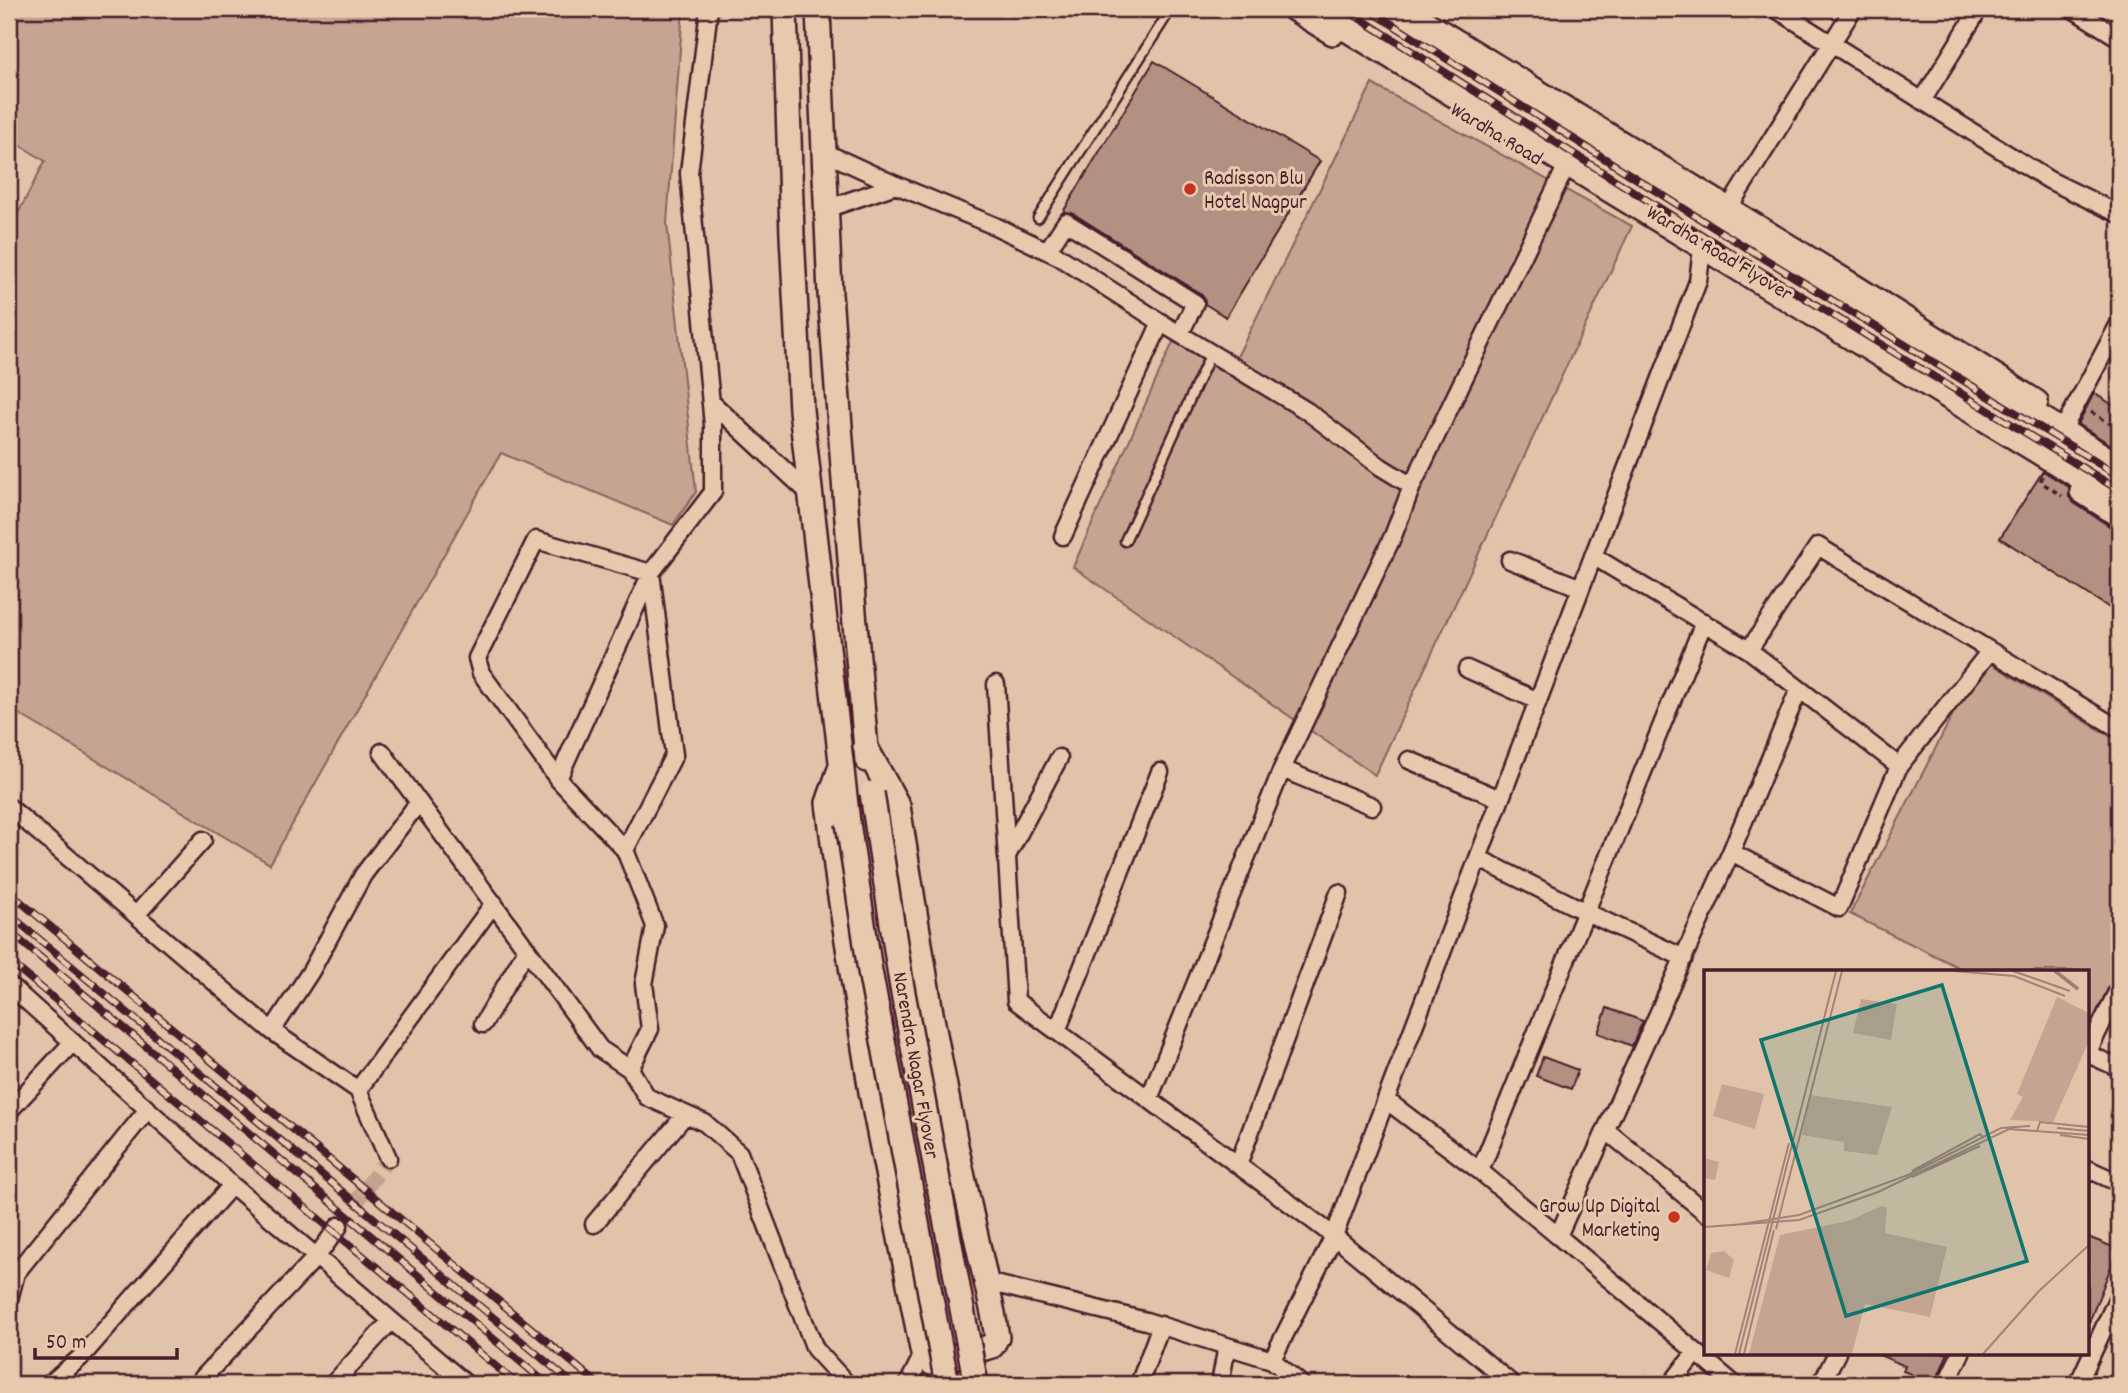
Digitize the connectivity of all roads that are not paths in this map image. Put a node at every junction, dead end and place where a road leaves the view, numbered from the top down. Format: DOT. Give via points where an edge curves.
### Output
graph roads {
  1 [pos="709,9"];
  2 [pos="785,9"];
  3 [pos="818,9"];
  4 [pos="1171,9"];
  5 [pos="1294,9"];
  6 [pos="1320,9"];
  7 [pos="1375,9"];
  8 [pos="1403,9"];
  9 [pos="1776,9"];
  10 [pos="1853,9"];
  11 [pos="1979,9"];
  12 [pos="2073,9"];
  13 [pos="2119,38"];
  14 [pos="1832,43"];
  15 [pos="1922,101"];
  16 [pos="824,152"];
  17 [pos="1563,173"];
  18 [pos="896,185"];
  19 [pos="826,209"];
  20 [pos="1728,209"];
  21 [pos="2119,214"];
  22 [pos="1038,218"];
  23 [pos="1047,251"];
  24 [pos="1700,257"];
  25 [pos="1161,323"];
  26 [pos="2119,324"];
  27 [pos="1180,334"];
  28 [pos="1212,353"];
  29 [pos="711,402"];
  30 [pos="2072,413"];
  31 [pos="2119,453"];
  32 [pos="2119,470"];
  33 [pos="1412,486"];
  34 [pos="810,494"];
  35 [pos="2119,497"];
  36 [pos="2119,515"];
  37 [pos="1063,536"];
  38 [pos="1125,541"];
  39 [pos="1594,556"];
  40 [pos="1510,560"];
  41 [pos="650,573"];
  42 [pos="1581,588"];
  43 [pos="1704,621"];
  44 [pos="1749,650"];
  45 [pos="1990,651"];
  46 [pos="1467,669"];
  47 [pos="996,684"];
  48 [pos="1799,689"];
  49 [pos="1538,701"];
  50 [pos="2119,729"];
  51 [pos="865,746"];
  52 [pos="382,752"];
  53 [pos="1059,758"];
  54 [pos="1409,760"];
  55 [pos="841,766"];
  56 [pos="1899,766"];
  57 [pos="1282,769"];
  58 [pos="1160,772"];
  59 [pos="558,779"];
  60 [pos="1500,799"];
  61 [pos="419,802"];
  62 [pos="1372,806"];
  63 [pos="9,807"];
  64 [pos="204,839"];
  65 [pos="625,850"];
  66 [pos="1731,852"];
  67 [pos="1007,856"];
  68 [pos="1478,858"];
  69 [pos="1339,893"];
  70 [pos="494,904"];
  71 [pos="1586,912"];
  72 [pos="136,915"];
  73 [pos="527,949"];
  74 [pos="1684,958"];
  75 [pos="9,985"];
  76 [pos="2119,988"];
  77 [pos="483,1024"];
  78 [pos="272,1031"];
  79 [pos="1057,1031"];
  80 [pos="73,1042"];
  81 [pos="2090,1049"];
  82 [pos="2090,1054"];
  83 [pos="2119,1068"];
  84 [pos="631,1069"];
  85 [pos="358,1090"];
  86 [pos="1149,1099"];
  87 [pos="1386,1100"];
  88 [pos="148,1110"];
  89 [pos="9,1111"];
  90 [pos="685,1115"];
  91 [pos="1607,1131"];
  92 [pos="388,1158"];
  93 [pos="1238,1165"];
  94 [pos="2090,1170"];
  95 [pos="1480,1171"];
  96 [pos="2119,1183"];
  97 [pos="232,1185"];
  98 [pos="1704,1211"];
  99 [pos="594,1224"];
  100 [pos="339,1226"];
  101 [pos="1334,1236"];
  102 [pos="1558,1236"];
  103 [pos="317,1256"];
  104 [pos="987,1282"];
  105 [pos="2119,1294"];
  106 [pos="9,1299"];
  107 [pos="391,1321"];
  108 [pos="1161,1325"];
  109 [pos="1227,1346"];
  110 [pos="1696,1352"];
  111 [pos="923,1354"];
  112 [pos="1836,1354"];
  113 [pos="1961,1354"];
  114 [pos="1272,1360"];
  115 [pos="50,1384"];
  116 [pos="197,1384"];
  117 [pos="333,1384"];
  118 [pos="466,1384"];
  119 [pos="847,1384"];
  120 [pos="908,1384"];
  121 [pos="947,1384"];
  122 [pos="976,1384"];
  123 [pos="1139,1384"];
  124 [pos="1220,1384"];
  125 [pos="1301,1384"];
  126 [pos="1512,1384"];
  127 [pos="1671,1384"];
  128 [pos="1734,1384"];
  129 [pos="1821,1384"];
  130 [pos="1946,1384"];
  131 [pos="2078,1384"];
  1 -- 29 [label="street" via="689,173"];
  2 -- 34 [label="street, Narendra Nagar Flyover" via="794,289"];
  3 -- 16 [label="street, Narendra Nagar Flyover"];
  4 -- 22 [label="lane"];
  5 -- 17 [label="street, Wardha Road"];
  6 -- 35 [label="highway, Wardha Road Flyover"];
  7 -- 32 [label="highway, Wardha Road Flyover"];
  8 -- 20 [label="street"];
  9 -- 14 [label="street"];
  10 -- 14 [label="street"];
  11 -- 15 [label="street"];
  12 -- 13 [label="street"];
  14 -- 15 [label="street"];
  14 -- 20 [label="street"];
  15 -- 21 [label="street" via="2049,180"];
  16 -- 18 [label="street"];
  16 -- 19 [label="street, Narendra Nagar Flyover"];
  17 -- 24 [label="street, Wardha Road"];
  17 -- 33 [label="street"];
  18 -- 19 [label="street"];
  18 -- 23 [label="street"];
  19 -- 51 [label="street, Narendra Nagar Flyover"];
  20 -- 30 [label="street"];
  23 -- 25 [label="street"];
  23 -- 27 [label="street" via="1066,222 1078,229 1195,303"];
  24 -- 36 [label="street, Wardha Road"];
  24 -- 39 [label="street" via="1698,281"];
  25 -- 27 [label="street"];
  25 -- 37 [label="street"];
  26 -- 30 [label="street"];
  27 -- 28 [label="street"];
  28 -- 33 [label="street" via="1307,411"];
  28 -- 38 [label="lane"];
  29 -- 34 [label="street"];
  29 -- 41 [label="street" via="713,492"];
  30 -- 31 [label="street"];
  33 -- 57 [label="street" via="1393,536"];
  34 -- 55 [label="street, Narendra Nagar Flyover"];
  39 -- 42 [label="street"];
  39 -- 43 [label="street"];
  40 -- 42 [label="street"];
  41 -- 59 [label="street"];
  41 -- 59 [label="street" via="536,540 477,658 481,673"];
  41 -- 65 [label="street" via="674,755"];
  42 -- 49 [label="street"];
  43 -- 44 [label="street"];
  43 -- 71 [label="street"];
  44 -- 45 [label="street" via="1818,546"];
  44 -- 48 [label="street"];
  45 -- 50 [label="street"];
  45 -- 56 [label="street"];
  46 -- 49 [label="street"];
  47 -- 67 [label="street"];
  48 -- 56 [label="street"];
  48 -- 66 [label="street"];
  49 -- 60 [label="street"];
  51 -- 104 [label="street" via="898,806 934,1027"];
  51 -- 122 [label="street, Narendra Nagar Flyover, bridge" via="901,982"];
  52 -- 61 [label="street"];
  53 -- 67 [label="street"];
  54 -- 60 [label="street"];
  55 -- 111 [label="street" via="828,803 839,890 874,1106"];
  55 -- 121 [label="street, Narendra Nagar Flyover, bridge" via="870,971"];
  56 -- 66 [label="street" via="1839,908"];
  57 -- 62 [label="street"];
  57 -- 86 [label="street"];
  58 -- 79 [label="street"];
  59 -- 65 [label="street"];
  60 -- 68 [label="street"];
  61 -- 70 [label="street"];
  61 -- 78 [label="street" via="363,875"];
  63 -- 72 [label="street"];
  64 -- 72 [label="street"];
  65 -- 84 [label="street" via="655,926 644,984 650,1029"];
  66 -- 74 [label="street"];
  67 -- 79 [label="street" via="1016,1000"];
  68 -- 71 [label="street"];
  68 -- 87 [label="street"];
  69 -- 93 [label="street"];
  70 -- 73 [label="street"];
  70 -- 85 [label="street"];
  71 -- 74 [label="street"];
  71 -- 95 [label="street"];
  72 -- 78 [label="street"];
  73 -- 77 [label="street"];
  73 -- 84 [label="street" via="600,1049"];
  74 -- 91 [label="street"];
  75 -- 80 [label="street"];
  76 -- 81 [label="street"];
  78 -- 85 [label="street"];
  79 -- 86 [label="street"];
  80 -- 88 [label="street"];
  80 -- 89 [label="street"];
  82 -- 83 [label="street"];
  84 -- 90 [label="street" via="646,1097"];
  85 -- 92 [label="street"];
  86 -- 93 [label="street"];
  87 -- 95 [label="street"];
  87 -- 101 [label="street"];
  88 -- 97 [label="street"];
  88 -- 106 [label="street" via="16,1273"];
  90 -- 99 [label="street"];
  90 -- 119 [label="street" via="705,1123 739,1153 815,1349"];
  91 -- 98 [label="street"];
  91 -- 102 [label="street"];
  93 -- 101 [label="street"];
  94 -- 96 [label="street"];
  95 -- 102 [label="street"];
  97 -- 103 [label="street"];
  97 -- 115 [label="street" via="81,1357"];
  100 -- 103 [label="street"];
  101 -- 114 [label="street"];
  101 -- 126 [label="street"];
  102 -- 110 [label="street"];
  103 -- 107 [label="street"];
  103 -- 116 [label="street"];
  104 -- 108 [label="street"];
  104 -- 111 [label="street" via="997,1337 992,1346 932,1363"];
  105 -- 131 [label="street"];
  107 -- 117 [label="street"];
  107 -- 118 [label="street"];
  108 -- 109 [label="street"];
  108 -- 123 [label="street"];
  109 -- 114 [label="street"];
  109 -- 124 [label="street"];
  110 -- 127 [label="street"];
  110 -- 128 [label="street"];
  111 -- 120 [label="street"];
  112 -- 129 [label="street"];
  113 -- 130 [label="street"];
  114 -- 125 [label="street"];
}
